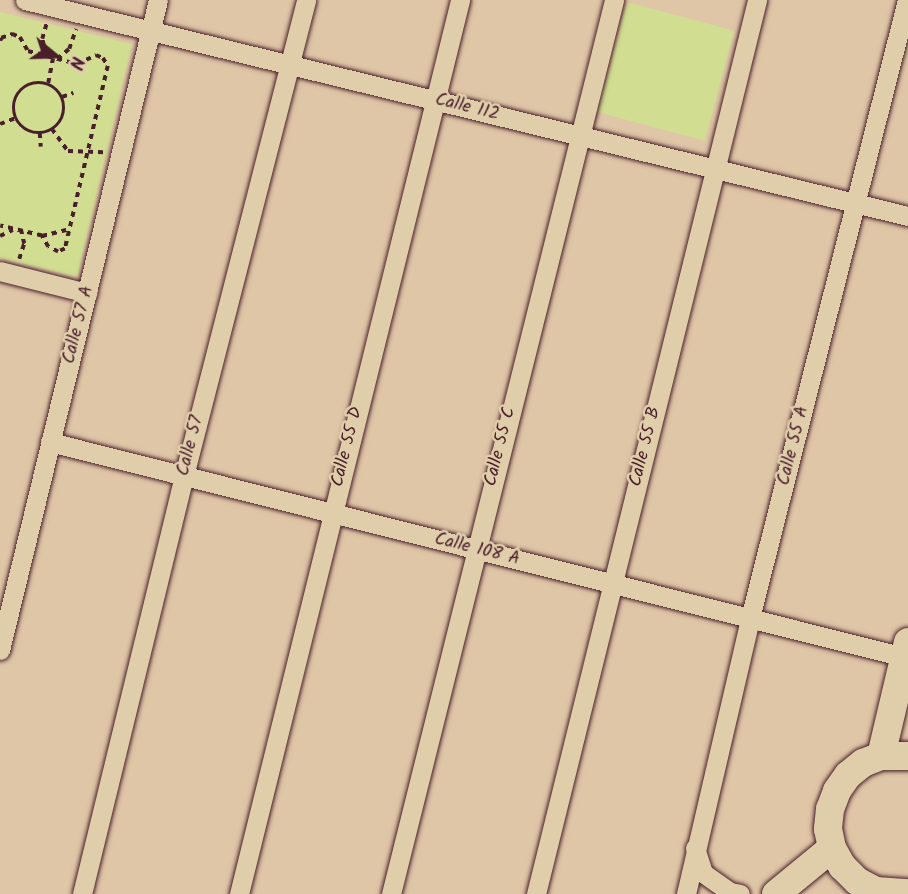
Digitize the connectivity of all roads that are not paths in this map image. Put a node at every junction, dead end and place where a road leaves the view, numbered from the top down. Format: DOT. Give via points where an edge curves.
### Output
graph roads {
  1 [pos="25,0"];
  2 [pos="158,0"];
  3 [pos="306,0"];
  4 [pos="460,0"];
  5 [pos="614,0"];
  6 [pos="757,0"];
  7 [pos="907,0"];
  8 [pos="150,30"];
  9 [pos="289,65"];
  10 [pos="433,100"];
  11 [pos="579,135"];
  12 [pos="715,169"];
  13 [pos="856,204"];
  14 [pos="908,216"];
  15 [pos="7,273"];
  16 [pos="87,293"];
  17 [pos="50,442"];
  18 [pos="184,476"];
  19 [pos="332,513"];
  20 [pos="476,549"];
  21 [pos="612,583"];
  22 [pos="750,618"];
  23 [pos="0,650"];
  24 [pos="906,650"];
  25 [pos="895,756"];
  26 [pos="695,848"];
  27 [pos="832,848"];
  28 [pos="908,893"];
  29 [pos="82,894"];
  30 [pos="239,894"];
  31 [pos="391,894"];
  32 [pos="536,894"];
  33 [pos="686,894"];
  34 [pos="740,894"];
  35 [pos="776,894"];
  36 [pos="897,894"];
  1 -- 8 [label="street, Calle 112"];
  2 -- 8 [label="street, Calle 57 A"];
  3 -- 9 [label="street, Calle 57"];
  4 -- 10 [label="street, Calle 55 D"];
  5 -- 11 [label="street, Calle 55 C"];
  6 -- 12 [label="street, Calle 55 B"];
  7 -- 13 [label="street, Calle 55 A"];
  8 -- 9 [label="street, Calle 112"];
  8 -- 16 [label="street, Calle 57 A"];
  9 -- 10 [label="street, Calle 112"];
  9 -- 18 [label="street, Calle 57"];
  10 -- 11 [label="street, Calle 112"];
  10 -- 19 [label="street, Calle 55 D"];
  11 -- 12 [label="street, Calle 112"];
  11 -- 20 [label="street, Calle 55 C"];
  12 -- 13 [label="street, Calle 112"];
  12 -- 21 [label="street, Calle 55 B"];
  13 -- 14 [label="street, Calle 112"];
  13 -- 22 [label="street, Calle 55 A"];
  15 -- 16 [label="street"];
  16 -- 17 [label="street, Calle 57 A"];
  17 -- 18 [label="street, Calle 108 A"];
  17 -- 23 [label="street, Calle 57 A"];
  18 -- 19 [label="street, Calle 108 A"];
  18 -- 29 [label="street, Calle 57"];
  19 -- 20 [label="street, Calle 108 A"];
  19 -- 30 [label="street, Calle 55 D"];
  20 -- 21 [label="street, Calle 108 A"];
  20 -- 31 [label="street, Calle 55 C"];
  21 -- 22 [label="street, Calle 108 A"];
  21 -- 32 [label="street, Calle 55 B"];
  22 -- 24 [label="street, Calle 108 A"];
  22 -- 26 [label="street, Calle 55 A"];
  24 -- 25 [label="main road"];
  25 -- 27 [label="main road" via="856,769 836,791 828,829"];
  26 -- 33 [label="street, Calle 55 A"];
  26 -- 34 [label="street" via="703,873"];
  27 -- 35 [label="main road"];
  27 -- 36 [label="main road" via="857,881 876,891"];
  28 -- 36 [label="main road"];
}
